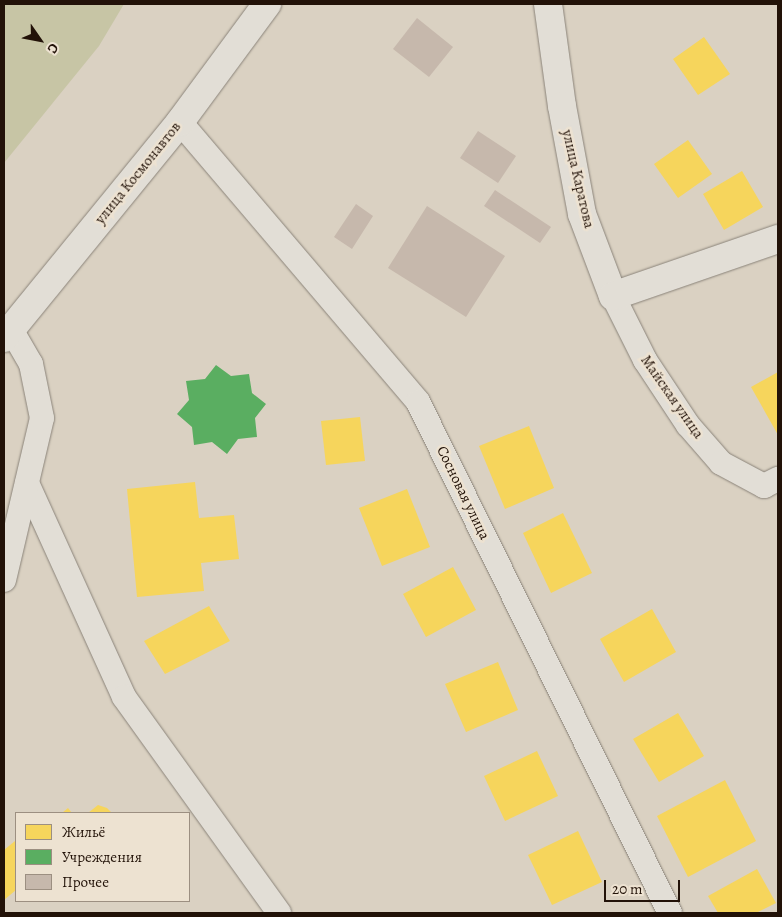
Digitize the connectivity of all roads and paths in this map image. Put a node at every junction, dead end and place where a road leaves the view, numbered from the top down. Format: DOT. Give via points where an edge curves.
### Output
graph roads {
  1 [pos="267,4"];
  2 [pos="548,4"];
  3 [pos="180,122"];
  4 [pos="778,238"];
  5 [pos="613,296"];
  6 [pos="8,334"];
  7 [pos="778,479"];
  8 [pos="27,483"];
  9 [pos="4,580"];
  10 [pos="279,913"];
  11 [pos="670,913"];
  1 -- 3 [label="street, улица Космонавтов"];
  2 -- 5 [label="street, улица Каратова" via="582,214"];
  3 -- 6 [label="street, улица Космонавтов"];
  3 -- 11 [label="street, Сосновая улица" via="418,402"];
  4 -- 5 [label="street"];
  5 -- 7 [label="street, Майская улица" via="645,360 688,425 721,462 764,486"];
  6 -- 8 [label="street" via="31,364 42,418"];
  8 -- 9 [label="street"];
  8 -- 10 [label="street" via="124,697"];
}
